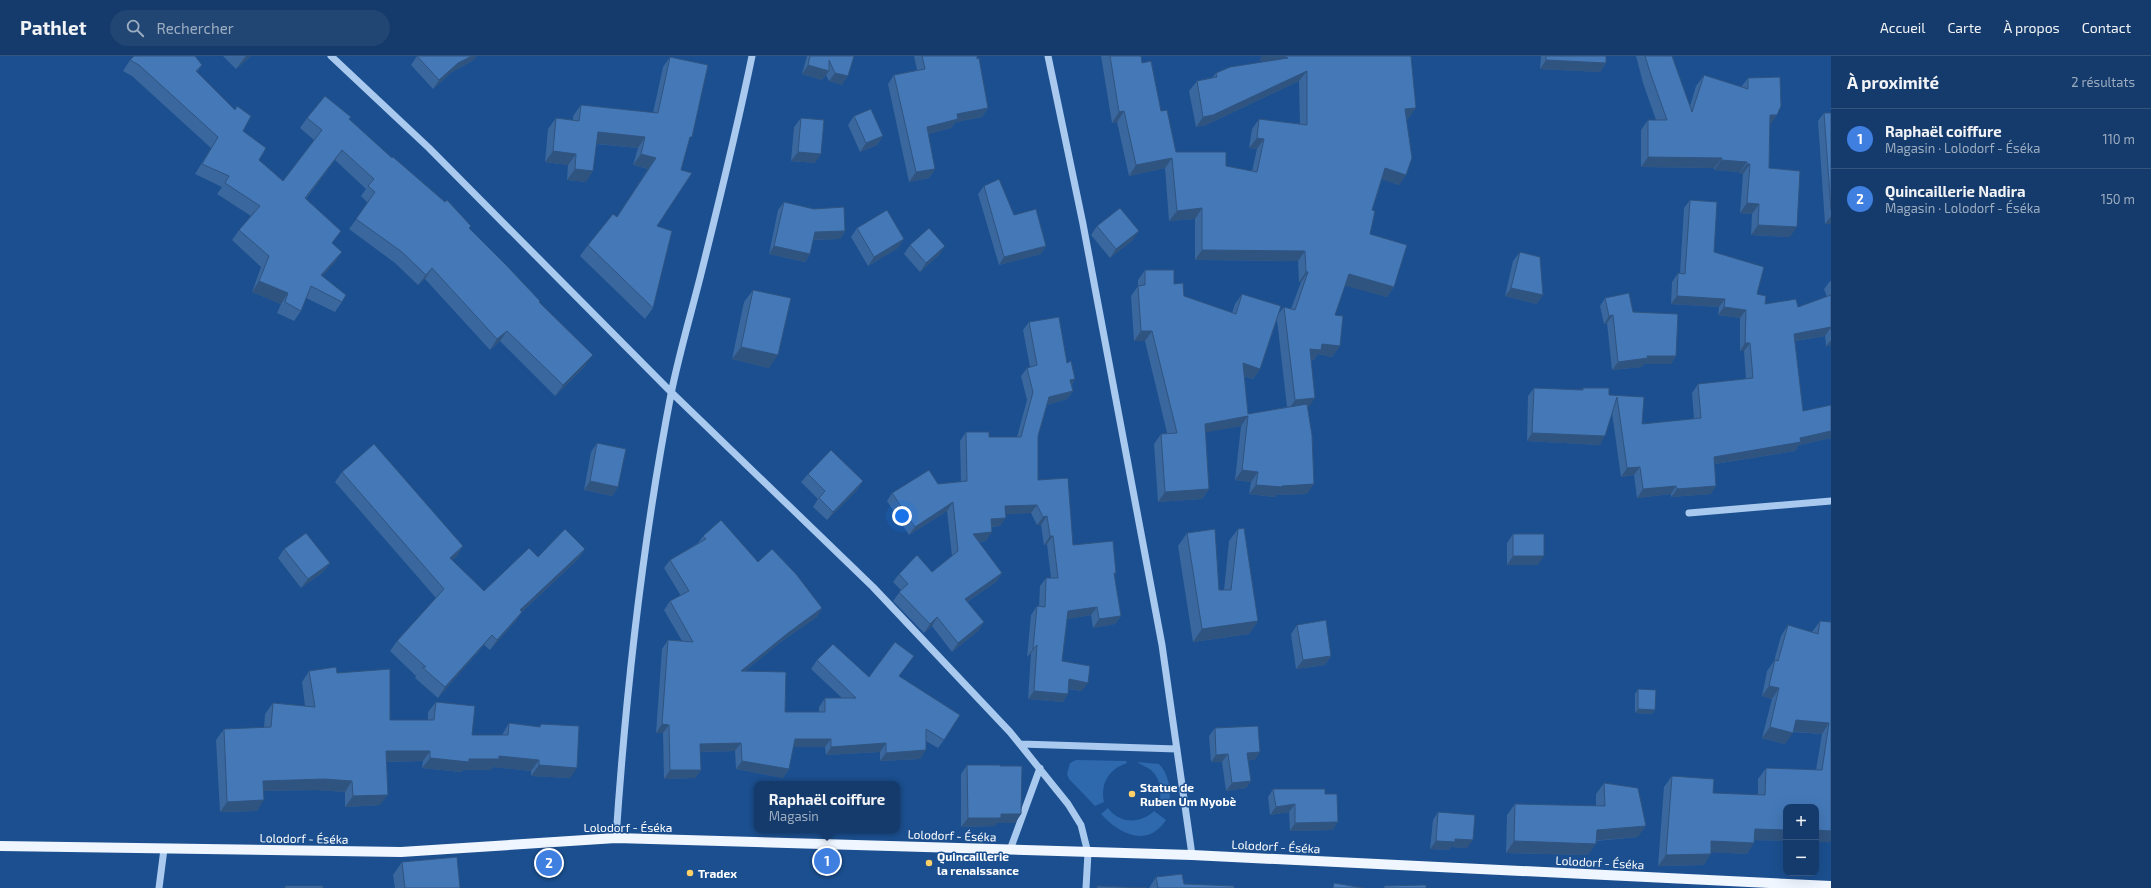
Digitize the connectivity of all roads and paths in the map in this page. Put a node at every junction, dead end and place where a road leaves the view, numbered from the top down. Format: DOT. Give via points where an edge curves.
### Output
graph roads {
  1 [pos="331,56"];
  2 [pos="752,56"];
  3 [pos="1048,56"];
  4 [pos="671,392"];
  5 [pos="1831,501"];
  6 [pos="1689,513"];
  7 [pos="1021,744"];
  8 [pos="1177,749"];
  9 [pos="1040,768"];
  10 [pos="616,838"];
  11 [pos="0,846"];
  12 [pos="164,849"];
  13 [pos="1010,850"];
  14 [pos="1088,853"];
  15 [pos="1192,855"];
  16 [pos="1824,886"];
  17 [pos="159,888"];
  18 [pos="1086,888"];
  1 -- 4 [label="street" via="434,153"];
  2 -- 4 [label="street"];
  3 -- 8 [label="street" via="1083,224 1160,637"];
  4 -- 7 [label="street" via="873,587"];
  4 -- 10 [label="street" via="639,597"];
  5 -- 6 [label="street"];
  7 -- 8 [label="street"];
  7 -- 9 [label="street"];
  8 -- 15 [label="street"];
  9 -- 13 [label="street"];
  9 -- 14 [label="street" via="1068,804 1081,826"];
  10 -- 12 [label="main road, Lolodorf - Éséka" via="401,852"];
  10 -- 13 [label="main road, Lolodorf - Éséka"];
  11 -- 12 [label="main road, Lolodorf - Éséka"];
  12 -- 17 [label="street"];
  13 -- 14 [label="main road, Lolodorf - Éséka"];
  14 -- 15 [label="main road, Lolodorf - Éséka"];
  14 -- 18 [label="street"];
  15 -- 16 [label="main road, Lolodorf - Éséka"];
}
